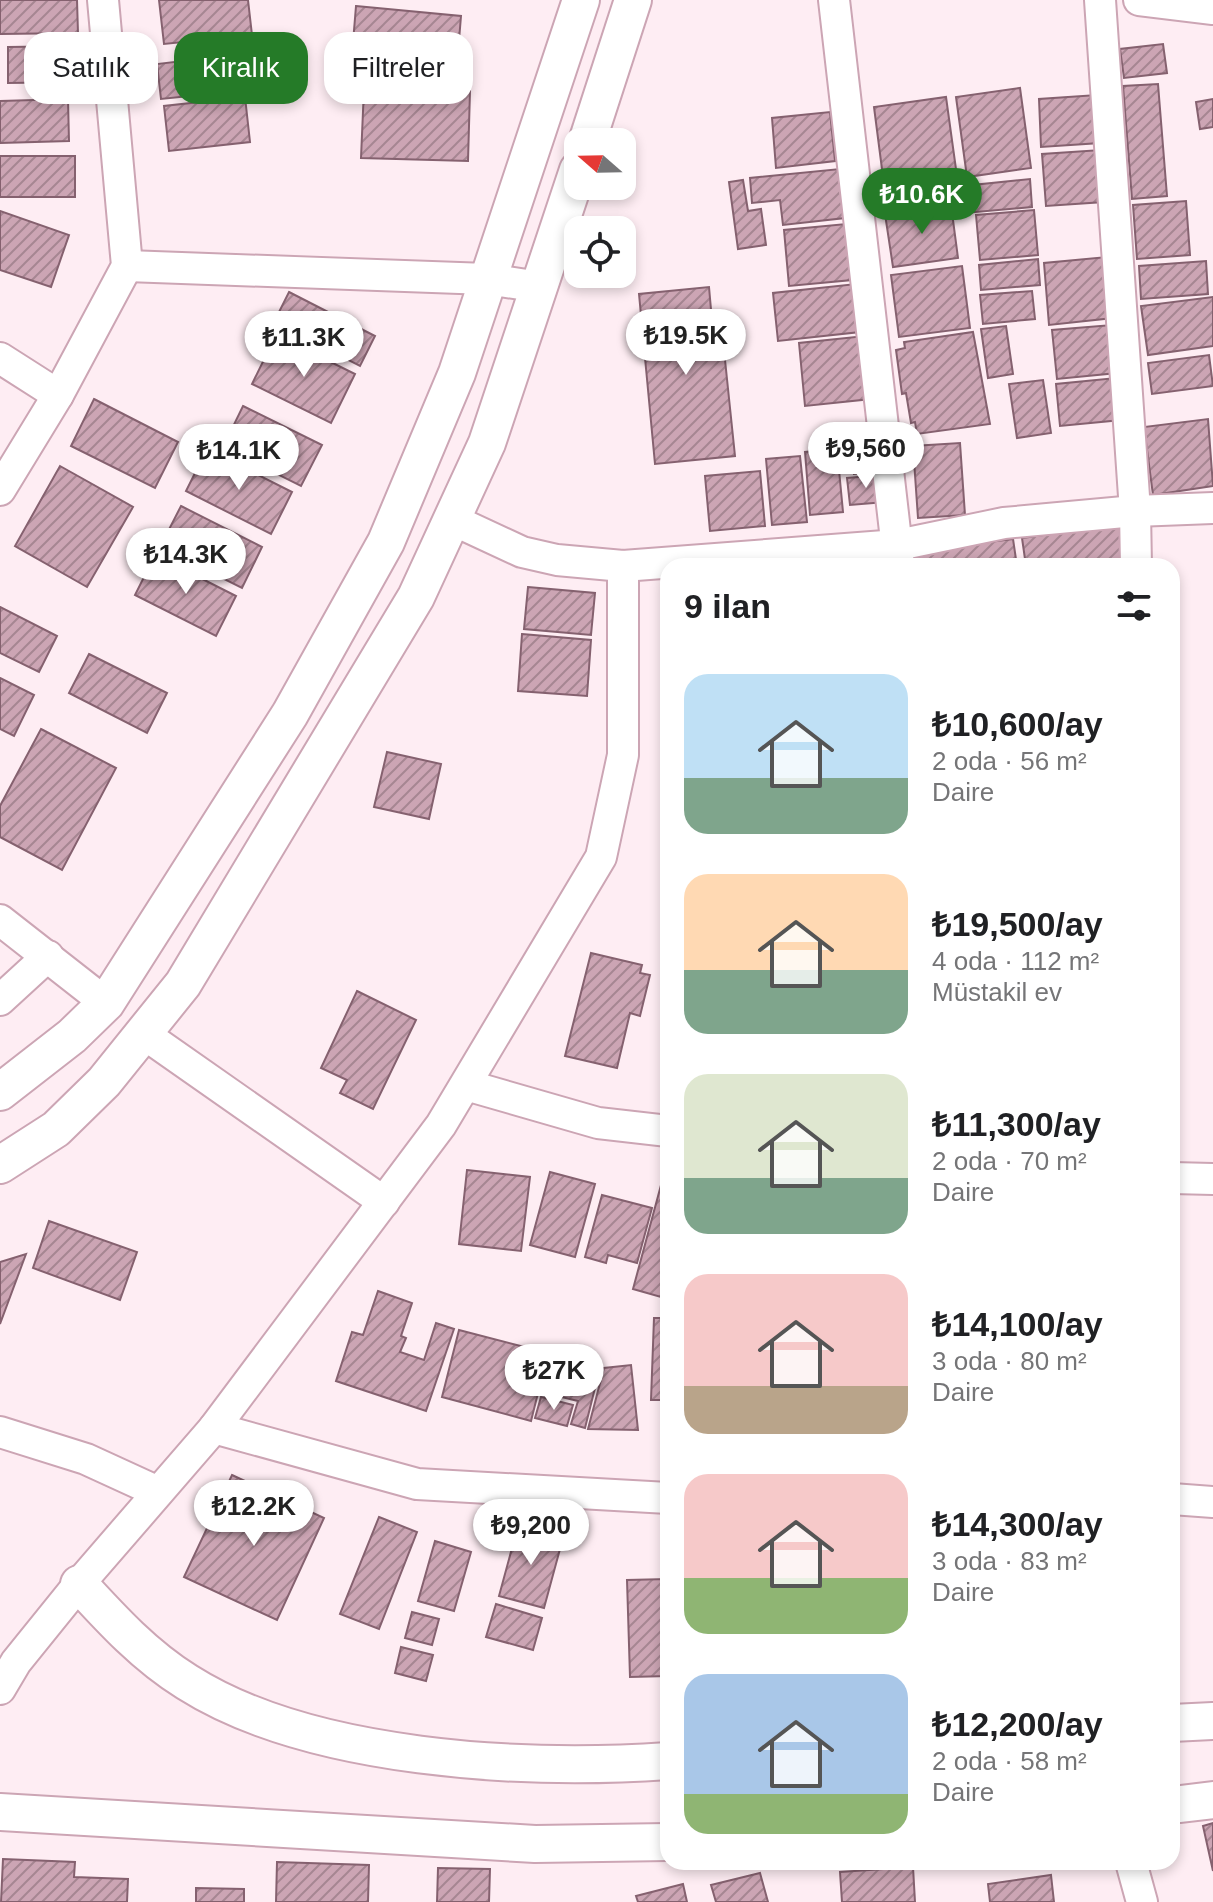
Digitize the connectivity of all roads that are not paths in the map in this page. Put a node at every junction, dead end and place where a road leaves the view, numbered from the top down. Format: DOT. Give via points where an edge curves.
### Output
graph roads {
  1 [pos="103,0"];
  2 [pos="581,0"];
  3 [pos="633,0"];
  4 [pos="834,0"];
  5 [pos="1100,0"];
  6 [pos="1139,0"];
  7 [pos="1213,9"];
  8 [pos="592,128"];
  9 [pos="568,200"];
  10 [pos="127,266"];
  11 [pos="487,279"];
  12 [pos="540,287"];
  13 [pos="0,358"];
  14 [pos="58,395"];
  15 [pos="0,490"];
  16 [pos="1213,508"];
  17 [pos="1135,511"];
  18 [pos="453,520"];
  19 [pos="898,555"];
  20 [pos="823,558"];
  21 [pos="1136,558"];
  22 [pos="660,565"];
  23 [pos="623,566"];
  24 [pos="0,920"];
  25 [pos="48,956"];
  26 [pos="0,1000"];
  27 [pos="106,1003"];
  28 [pos="144,1034"];
  29 [pos="466,1085"];
  30 [pos="0,1092"];
  31 [pos="660,1130"];
  32 [pos="0,1165"];
  33 [pos="1180,1178"];
  34 [pos="1213,1179"];
  35 [pos="384,1202"];
  36 [pos="214,1428"];
  37 [pos="0,1432"];
  38 [pos="158,1492"];
  39 [pos="660,1498"];
  40 [pos="1180,1500"];
  41 [pos="1213,1502"];
  42 [pos="79,1584"];
  43 [pos="0,1689"];
  44 [pos="1213,1721"];
  45 [pos="1180,1723"];
  46 [pos="660,1761"];
  47 [pos="1213,1800"];
  48 [pos="1180,1804"];
  49 [pos="0,1812"];
  50 [pos="660,1842"];
  51 [pos="1133,1870"];
  52 [pos="1142,1902"];
  1 -- 10 [label="street"];
  2 -- 11 [label="street"];
  3 -- 8 [label="street"];
  4 -- 19 [label="street"];
  5 -- 17 [label="street"];
  6 -- 7 [label="street"];
  9 -- 12 [label="street"];
  10 -- 11 [label="street"];
  10 -- 14 [label="street"];
  11 -- 12 [label="street"];
  11 -- 27 [label="street" via="422,463 342,627"];
  12 -- 18 [label="street" via="487,443"];
  13 -- 14 [label="street"];
  14 -- 15 [label="street"];
  16 -- 17 [label="street"];
  17 -- 19 [label="street" via="1004,523"];
  17 -- 21 [label="street"];
  18 -- 23 [label="street" via="522,552"];
  18 -- 28 [label="street" via="416,597 216,934"];
  19 -- 20 [label="street"];
  22 -- 23 [label="street"];
  23 -- 29 [label="street" via="623,755 601,857"];
  24 -- 25 [label="street"];
  25 -- 26 [label="street"];
  25 -- 27 [label="street"];
  27 -- 30 [label="street"];
  28 -- 32 [label="street" via="56,1129"];
  28 -- 35 [label="street"];
  29 -- 31 [label="street" via="598,1123"];
  29 -- 35 [label="street"];
  33 -- 34 [label="street"];
  35 -- 36 [label="street"];
  36 -- 38 [label="street"];
  36 -- 39 [label="street" via="417,1484"];
  37 -- 38 [label="street" via="86,1459"];
  38 -- 42 [label="street"];
  40 -- 41 [label="street"];
  42 -- 43 [label="street"];
  42 -- 46 [label="street" via="150,1655 187,1682 238,1710 291,1730 350,1744 475,1758"];
  44 -- 45 [label="street"];
  47 -- 48 [label="street"];
  49 -- 50 [label="street" via="535,1844"];
  51 -- 52 [label="street"];
}
